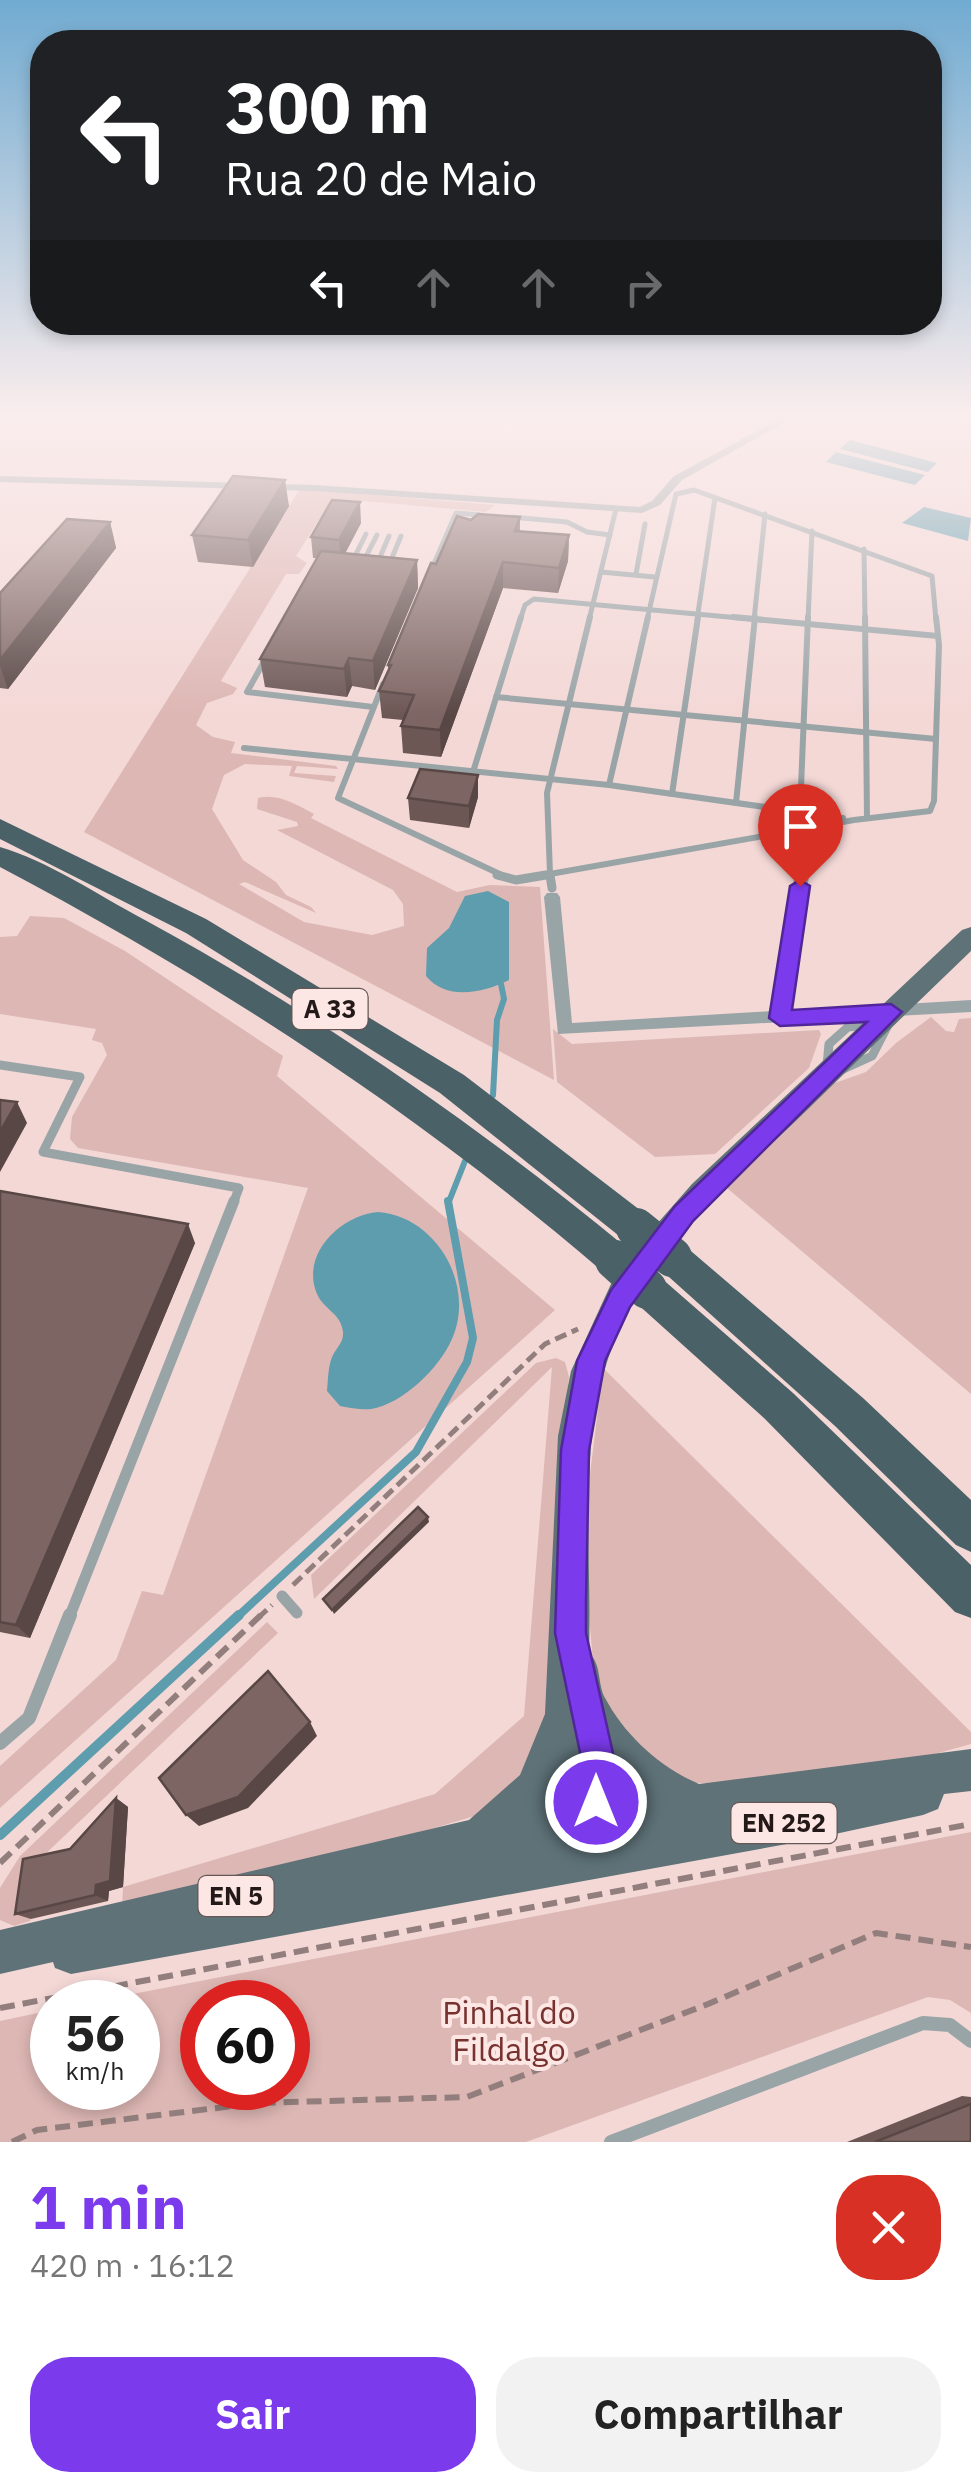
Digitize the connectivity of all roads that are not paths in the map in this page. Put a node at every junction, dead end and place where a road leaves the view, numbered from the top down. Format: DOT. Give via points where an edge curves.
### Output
graph roads {
  1 [pos="455,516"];
  2 [pos="480,516"];
  3 [pos="492,516"];
  4 [pos="614,516"];
  5 [pos="670,516"];
  6 [pos="713,516"];
  7 [pos="765,516"];
  8 [pos="770,516"];
  9 [pos="645,524"];
  10 [pos="476,527"];
  11 [pos="812,531"];
  12 [pos="366,534"];
  13 [pos="610,534"];
  14 [pos="377,535"];
  15 [pos="389,536"];
  16 [pos="402,536"];
  17 [pos="864,550"];
  18 [pos="602,572"];
  19 [pos="346,573"];
  20 [pos="358,574"];
  21 [pos="636,574"];
  22 [pos="372,575"];
  23 [pos="383,576"];
  24 [pos="655,577"];
  25 [pos="427,580"];
  26 [pos="593,604"];
  27 [pos="648,609"];
  28 [pos="699,614"];
  29 [pos="754,620"];
  30 [pos="808,626"];
  31 [pos="865,630"];
  32 [pos="938,636"];
  33 [pos="272,646"];
  34 [pos="388,671"];
  35 [pos="496,698"];
  36 [pos="568,705"];
  37 [pos="373,707"];
  38 [pos="626,710"];
  39 [pos="684,716"];
  40 [pos="744,721"];
  41 [pos="804,727"];
  42 [pos="866,733"];
  43 [pos="936,739"];
  44 [pos="244,748"];
  45 [pos="351,759"];
  46 [pos="473,772"];
  47 [pos="550,779"];
  48 [pos="609,785"];
  49 [pos="672,794"];
  50 [pos="736,803"];
  51 [pos="800,812"];
  52 [pos="867,818"];
  53 [pos="854,820"];
  54 [pos="0,828"];
  55 [pos="805,854"];
  56 [pos="0,856"];
  57 [pos="550,874"];
  58 [pos="552,893"];
  59 [pos="971,936"];
  60 [pos="971,1006"];
  61 [pos="780,1018"];
  62 [pos="884,1018"];
  63 [pos="0,1065"];
  64 [pos="660,1273"];
  65 [pos="971,1530"];
  66 [pos="282,1596"];
  67 [pos="971,1596"];
  68 [pos="297,1613"];
  69 [pos="570,1633"];
  70 [pos="586,1698"];
  71 [pos="0,1743"];
  72 [pos="971,1770"];
  73 [pos="971,1781"];
  74 [pos="702,1807"];
  75 [pos="593,1839"];
  76 [pos="473,1840"];
  77 [pos="330,1906"];
  78 [pos="0,1952"];
  79 [pos="0,1963"];
  80 [pos="971,2041"];
  81 [pos="611,2142"];
  1 -- 25 [label="lane"];
  2 -- 10 [label="lane"];
  3 -- 13 [label="lane" via="567,522"];
  4 -- 13 [label="lane"];
  5 -- 24 [label="lane"];
  6 -- 28 [label="lane"];
  7 -- 29 [label="lane"];
  8 -- 11 [label="lane"];
  9 -- 21 [label="lane"];
  11 -- 17 [label="lane"];
  11 -- 30 [label="lane"];
  12 -- 19 [label="lane"];
  13 -- 18 [label="lane"];
  14 -- 20 [label="lane"];
  15 -- 22 [label="lane"];
  16 -- 23 [label="lane"];
  17 -- 31 [label="lane"];
  17 -- 32 [label="lane" via="932,576"];
  18 -- 21 [label="lane"];
  18 -- 26 [label="lane"];
  21 -- 24 [label="lane"];
  24 -- 27 [label="lane"];
  26 -- 27 [label="lane"];
  26 -- 35 [label="lane" via="525,605"];
  26 -- 36 [label="lane"];
  27 -- 28 [label="lane"];
  27 -- 38 [label="lane"];
  28 -- 29 [label="lane"];
  28 -- 39 [label="lane"];
  29 -- 30 [label="lane"];
  29 -- 40 [label="lane"];
  30 -- 31 [label="lane"];
  30 -- 41 [label="lane"];
  31 -- 32 [label="lane"];
  31 -- 42 [label="lane"];
  32 -- 43 [label="lane"];
  33 -- 37 [label="lane" via="247,692"];
  34 -- 37 [label="lane"];
  35 -- 36 [label="lane"];
  35 -- 46 [label="lane"];
  36 -- 38 [label="lane"];
  36 -- 47 [label="lane"];
  37 -- 45 [label="lane"];
  38 -- 39 [label="lane"];
  38 -- 48 [label="lane"];
  39 -- 40 [label="lane"];
  39 -- 49 [label="lane"];
  40 -- 41 [label="lane"];
  40 -- 50 [label="lane"];
  41 -- 42 [label="lane"];
  41 -- 51 [label="lane"];
  42 -- 43 [label="lane"];
  42 -- 52 [label="lane"];
  43 -- 52 [label="lane" via="930,812"];
  44 -- 45 [label="lane"];
  45 -- 46 [label="lane"];
  45 -- 57 [label="lane" via="338,798 498,875 516,880"];
  46 -- 47 [label="lane"];
  47 -- 48 [label="lane"];
  47 -- 57 [label="lane"];
  48 -- 49 [label="lane"];
  49 -- 50 [label="lane"];
  50 -- 51 [label="lane"];
  51 -- 53 [label="lane"];
  52 -- 53 [label="lane"];
  53 -- 57 [label="lane"];
  54 -- 64 [label="highway, A 33, bridge" via="196,926 436,1074 636,1228"];
  55 -- 61 [label="street"];
  56 -- 64 [label="highway, A 33, bridge" via="228,982 400,1091 615,1260"];
  57 -- 58 [label="lane"];
  58 -- 61 [label="street" via="564,1030"];
  59 -- 62 [label="main road"];
  60 -- 62 [label="street"];
  61 -- 62 [label="street"];
  62 -- 69 [label="main road" via="684,1214 632,1280 601,1334 578,1416"];
  63 -- 71 [label="lane" via="80,1077 42,1152 239,1188 29,1718"];
  64 -- 65 [label="highway, A 33" via="848,1412"];
  64 -- 67 [label="highway, A 33" via="779,1406"];
  66 -- 68 [label="lane"];
  69 -- 70 [label="main road"];
  69 -- 75 [label="main road" via="565,1747 574,1800"];
  69 -- 76 [label="main road, EN 5" via="555,1747 541,1783 519,1811"];
  70 -- 74 [label="main road" via="641,1778"];
  70 -- 75 [label="main road" via="598,1762"];
  72 -- 74 [label="main road, EN 252"];
  73 -- 75 [label="main road, EN 252" via="798,1821"];
  74 -- 75 [label="main road, EN 252"];
  75 -- 76 [label="main road, EN 252"];
  75 -- 77 [label="main road, EN 252"];
  76 -- 78 [label="main road, EN 5"];
  77 -- 79 [label="main road, EN 5"];
  80 -- 81 [label="lane" via="953,2025 924,2023"];
}
